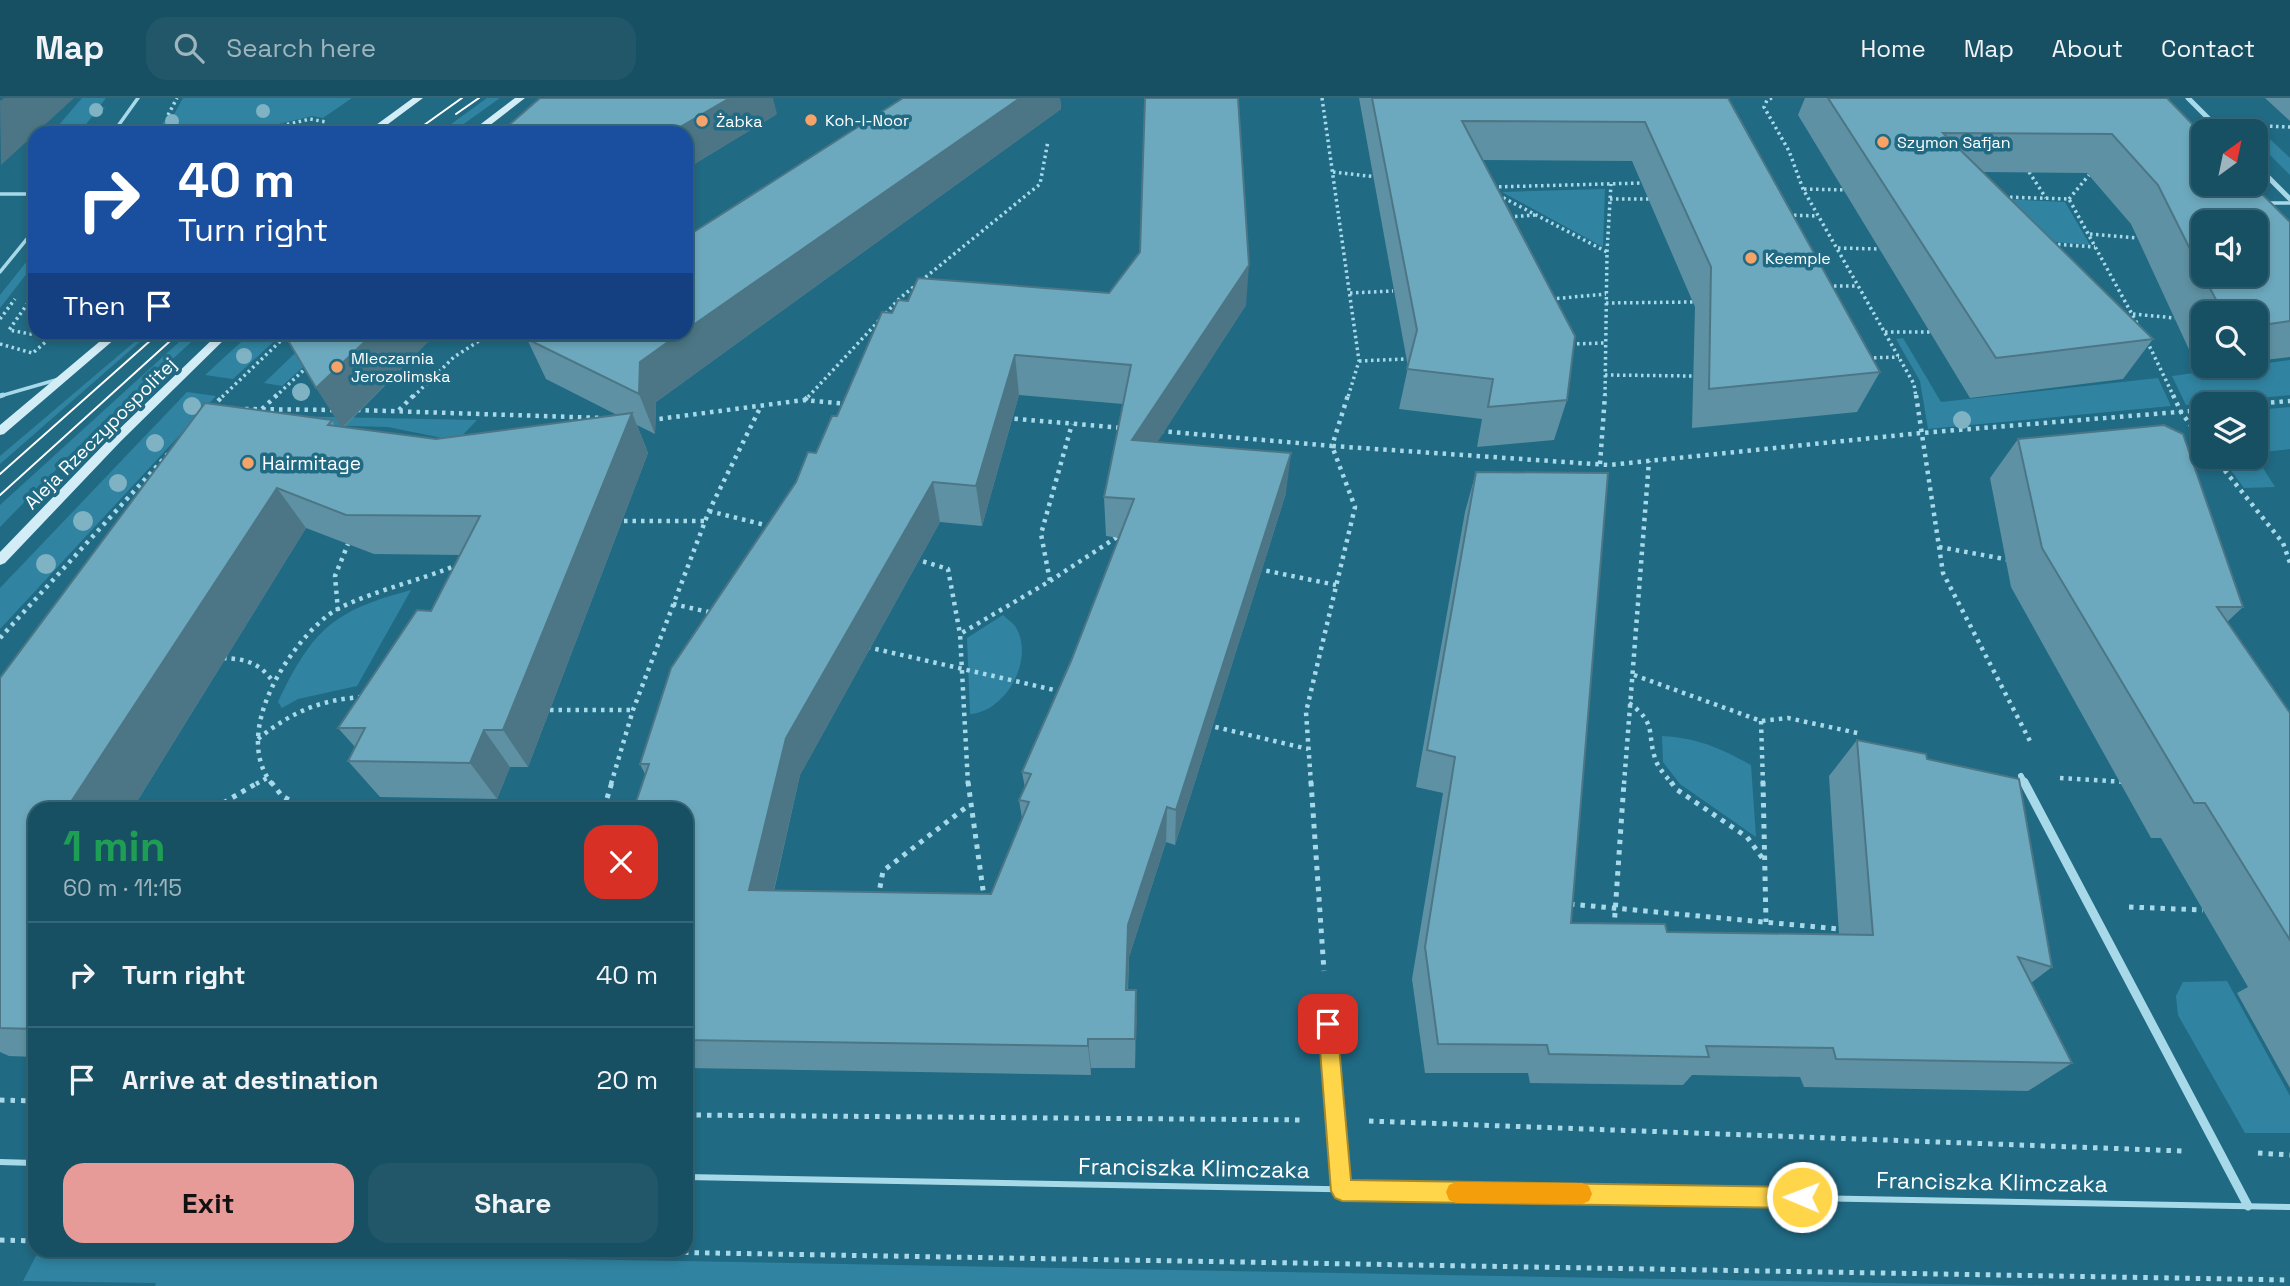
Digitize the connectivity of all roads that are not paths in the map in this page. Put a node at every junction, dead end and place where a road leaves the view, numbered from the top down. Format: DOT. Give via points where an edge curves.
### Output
graph roads {
  1 [pos="138,98"];
  2 [pos="419,98"];
  3 [pos="522,98"];
  4 [pos="2188,98"];
  5 [pos="2209,119"];
  6 [pos="118,126"];
  7 [pos="380,126"];
  8 [pos="484,126"];
  9 [pos="2268,178"];
  10 [pos="0,194"];
  11 [pos="28,194"];
  12 [pos="2290,201"];
  13 [pos="2266,203"];
  14 [pos="28,238"];
  15 [pos="0,272"];
  16 [pos="109,340"];
  17 [pos="219,340"];
  18 [pos="65,377"];
  19 [pos="0,396"];
  20 [pos="0,431"];
  21 [pos="0,560"];
  22 [pos="2021,776"];
  23 [pos="1326,1000"];
  24 [pos="0,1162"];
  25 [pos="28,1163"];
  26 [pos="693,1177"];
  27 [pos="1342,1191"];
  28 [pos="2248,1206"];
  29 [pos="2290,1207"];
  1 -- 6 [label="lane"];
  2 -- 7 [label="street"];
  3 -- 8 [label="street"];
  4 -- 5 [label="street"];
  9 -- 12 [label="street"];
  10 -- 11 [label="lane"];
  12 -- 13 [label="lane"];
  14 -- 15 [label="lane"];
  16 -- 18 [label="street"];
  17 -- 21 [label="street, Aleja Rzeczypospolitej"];
  18 -- 19 [label="lane"];
  18 -- 20 [label="street"];
  22 -- 28 [label="street"];
  23 -- 27 [label="lane"];
  24 -- 25 [label="lane"];
  26 -- 27 [label="lane, Franciszka Klimczaka"];
  27 -- 28 [label="lane, Franciszka Klimczaka"];
  28 -- 29 [label="lane, Franciszka Klimczaka"];
}
